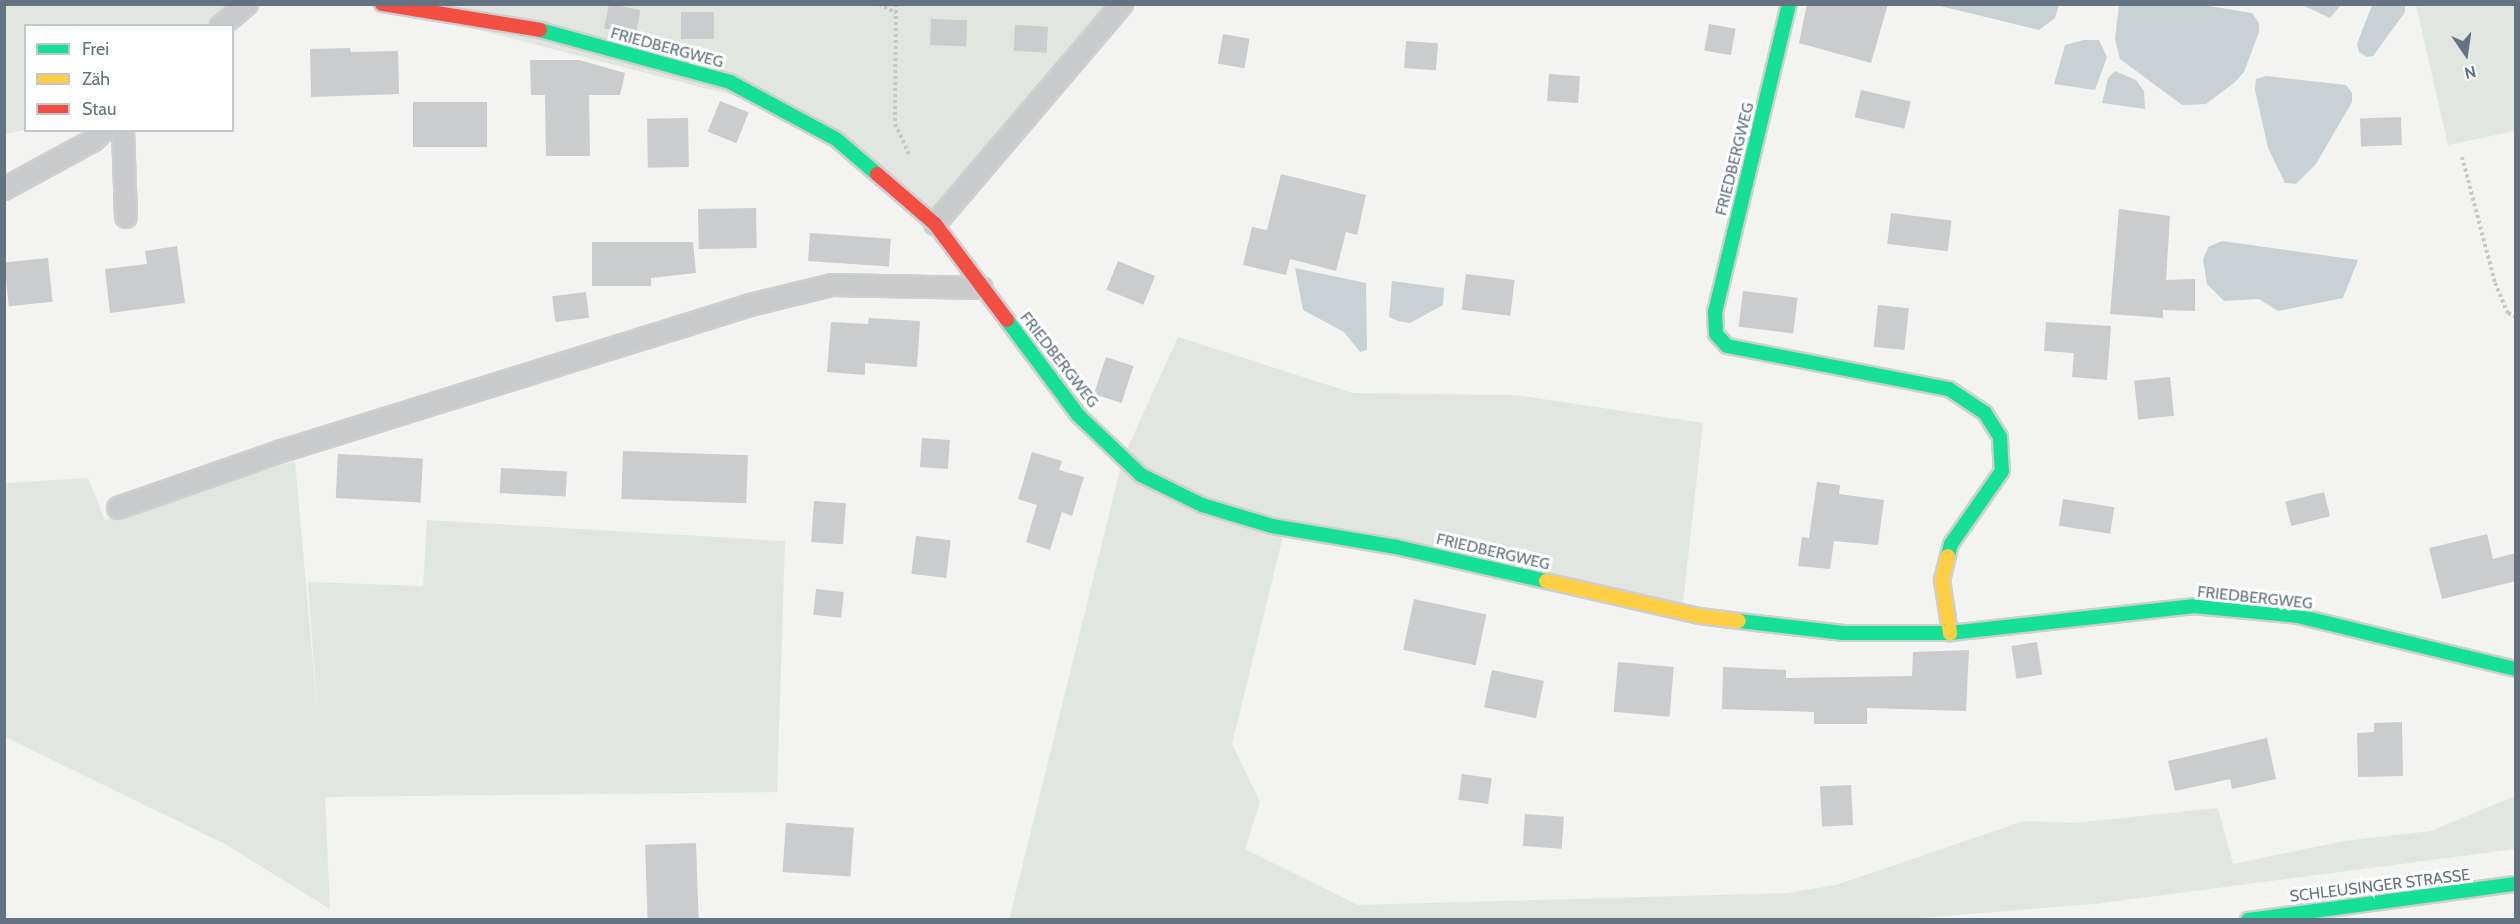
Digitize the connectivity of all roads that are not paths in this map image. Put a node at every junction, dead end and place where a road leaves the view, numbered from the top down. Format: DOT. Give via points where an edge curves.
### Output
graph roads {
  1 [pos="247,4"];
  2 [pos="382,4"];
  3 [pos="1122,4"];
  4 [pos="1789,4"];
  5 [pos="223,24"];
  6 [pos="102,132"];
  7 [pos="123,132"];
  8 [pos="4,189"];
  9 [pos="126,217"];
  10 [pos="935,225"];
  11 [pos="982,288"];
  12 [pos="118,508"];
  13 [pos="1950,633"];
  14 [pos="2516,669"];
  15 [pos="2516,884"];
  16 [pos="2248,920"];
  1 -- 5 [label="lane"];
  2 -- 10 [label="street, FRIEDBERGWEG" via="525,26 730,82 836,140"];
  3 -- 10 [label="lane"];
  4 -- 13 [label="street, FRIEDBERGWEG" via="1715,312 1716,334 1727,346 1949,389 1985,413 2000,437 2002,471 1951,543 1942,580"];
  6 -- 8 [label="lane"];
  7 -- 9 [label="lane"];
  10 -- 11 [label="street, FRIEDBERGWEG"];
  11 -- 12 [label="lane" via="832,285 750,305 282,451"];
  11 -- 13 [label="street, FRIEDBERGWEG" via="1078,415 1141,475 1202,505 1272,526 1396,547 1699,616 1843,633"];
  13 -- 14 [label="street, FRIEDBERGWEG" via="2193,606 2298,616"];
  15 -- 16 [label="street, SCHLEUSINGER STRASSE"];
}
